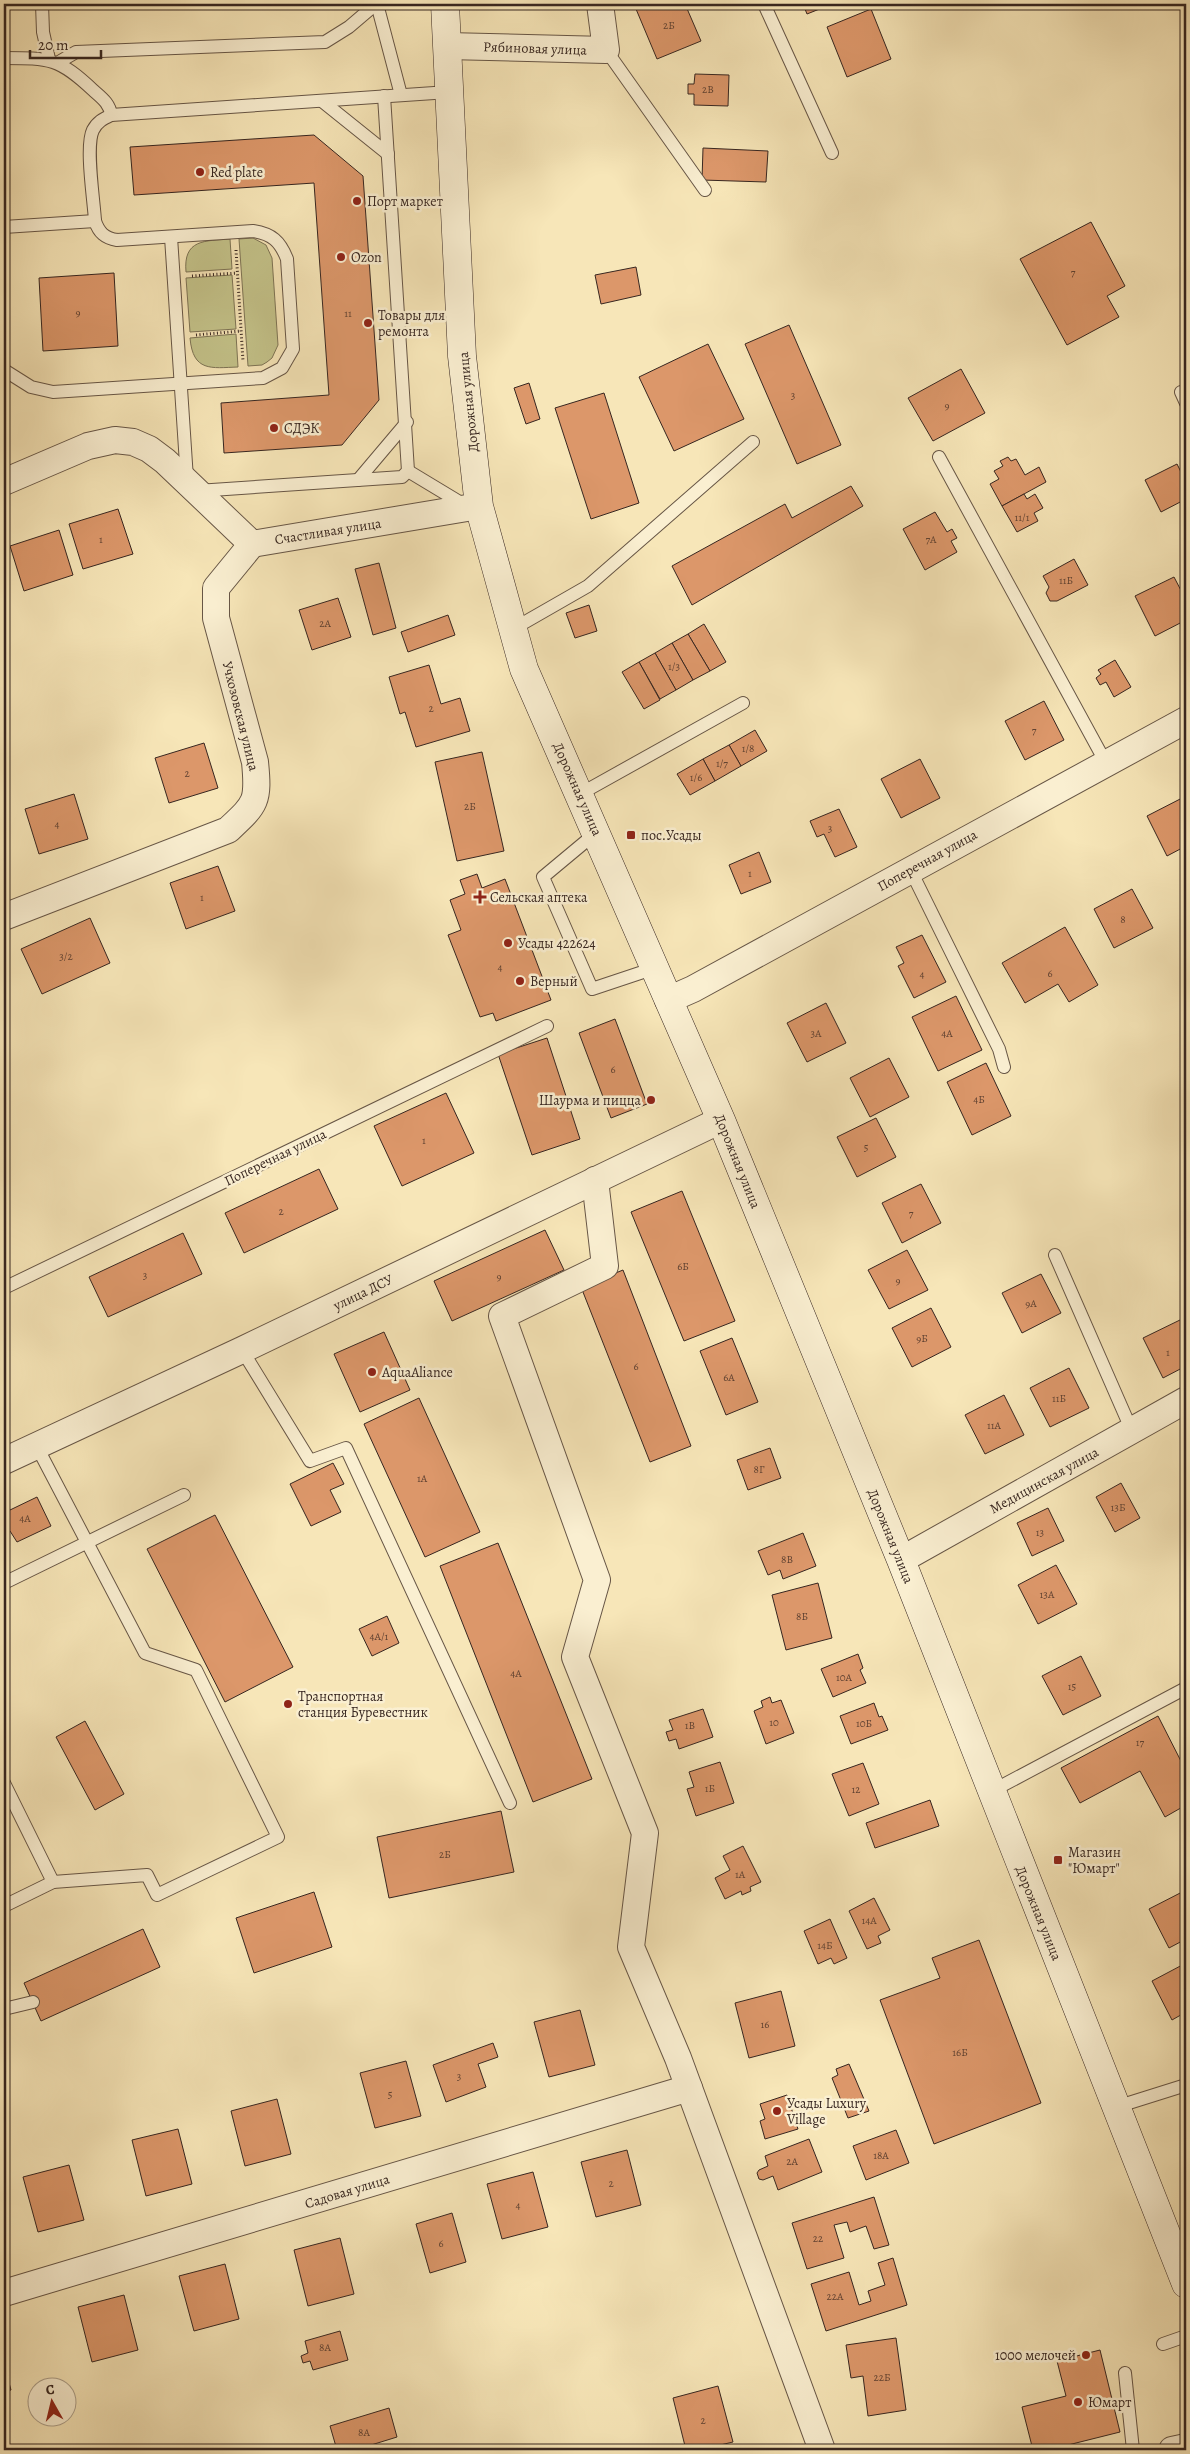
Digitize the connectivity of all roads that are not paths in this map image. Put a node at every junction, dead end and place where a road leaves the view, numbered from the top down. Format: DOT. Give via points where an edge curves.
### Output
graph roads {
  1 [pos="42,4"];
  2 [pos="376,4"];
  3 [pos="446,4"];
  4 [pos="600,4"];
  5 [pos="764,4"];
  6 [pos="448,46"];
  7 [pos="606,50"];
  8 [pos="4,58"];
  9 [pos="54,61"];
  10 [pos="450,92"];
  11 [pos="401,95"];
  12 [pos="384,96"];
  13 [pos="322,101"];
  14 [pos="111,115"];
  15 [pos="832,152"];
  16 [pos="388,154"];
  17 [pos="705,190"];
  18 [pos="95,221"];
  19 [pos="4,227"];
  20 [pos="171,237"];
  21 [pos="4,370"];
  22 [pos="181,383"];
  23 [pos="407,422"];
  24 [pos="753,442"];
  25 [pos="940,458"];
  26 [pos="408,471"];
  27 [pos="358,480"];
  28 [pos="4,482"];
  29 [pos="192,487"];
  30 [pos="474,507"];
  31 [pos="252,544"];
  32 [pos="513,630"];
  33 [pos="743,703"];
  34 [pos="1186,720"];
  35 [pos="1106,763"];
  36 [pos="580,794"];
  37 [pos="597,832"];
  38 [pos="910,870"];
  39 [pos="4,917"];
  40 [pos="655,968"];
  41 [pos="668,1000"];
  42 [pos="547,1026"];
  43 [pos="1004,1067"];
  44 [pos="721,1120"];
  45 [pos="595,1180"];
  46 [pos="1055,1255"];
  47 [pos="4,1288"];
  48 [pos="242,1350"];
  49 [pos="1186,1400"];
  50 [pos="1132,1431"];
  51 [pos="36,1445"];
  52 [pos="4,1461"];
  53 [pos="184,1495"];
  54 [pos="88,1542"];
  55 [pos="901,1560"];
  56 [pos="4,1583"];
  57 [pos="1186,1688"];
  58 [pos="4,1783"];
  59 [pos="990,1792"];
  60 [pos="510,1804"];
  61 [pos="53,1882"];
  62 [pos="4,1906"];
  63 [pos="33,2002"];
  64 [pos="4,2008"];
  65 [pos="1186,2085"];
  66 [pos="689,2088"];
  67 [pos="1116,2107"];
  68 [pos="1186,2284"];
  69 [pos="4,2293"];
  70 [pos="1186,2336"];
  71 [pos="1163,2344"];
  72 [pos="1125,2372"];
  73 [pos="1186,2447"];
  74 [pos="822,2450"];
  75 [pos="1133,2450"];
  76 [pos="1172,2450"];
  1 -- 9 [label="lane" via="43,32"];
  2 -- 9 [label="lane" via="325,42 76,52"];
  2 -- 11 [label="lane"];
  3 -- 6 [label="street, Дорожная улица"];
  4 -- 7 [label="street, Рябиновая улица"];
  5 -- 15 [label="lane"];
  6 -- 7 [label="street, Рябиновая улица"];
  6 -- 10 [label="street, Дорожная улица"];
  7 -- 17 [label="lane"];
  8 -- 9 [label="lane"];
  9 -- 14 [label="lane" via="73,71 106,103"];
  10 -- 11 [label="lane"];
  10 -- 30 [label="street, Дорожная улица" via="462,356"];
  11 -- 12 [label="lane"];
  12 -- 13 [label="lane"];
  12 -- 16 [label="lane"];
  13 -- 14 [label="lane"];
  13 -- 16 [label="lane"];
  14 -- 18 [label="lane" via="96,124 90,137"];
  16 -- 23 [label="lane"];
  18 -- 19 [label="lane"];
  18 -- 20 [label="lane" via="98,230 109,239"];
  20 -- 22 [label="lane"];
  20 -- 22 [label="lane" via="266,233 276,238 287,259 293,349 289,359 275,373 263,378"];
  21 -- 22 [label="lane" via="31,387 53,392"];
  22 -- 29 [label="lane"];
  23 -- 26 [label="lane"];
  23 -- 27 [label="lane"];
  24 -- 32 [label="lane" via="588,586"];
  25 -- 35 [label="lane"];
  26 -- 27 [label="lane" via="402,477"];
  26 -- 30 [label="lane"];
  27 -- 29 [label="lane"];
  28 -- 29 [label="street" via="88,446 115,440 149,448"];
  29 -- 31 [label="street"];
  30 -- 31 [label="street, Счастливая улица"];
  30 -- 32 [label="street, Дорожная улица"];
  31 -- 39 [label="street, Учхозовская улица" via="216,588 216,618 255,762 258,786 252,808 228,830"];
  32 -- 36 [label="street, Дорожная улица" via="524,669"];
  33 -- 36 [label="lane"];
  34 -- 35 [label="street, Поперечная улица"];
  35 -- 38 [label="street, Поперечная улица"];
  36 -- 37 [label="street, Дорожная улица"];
  37 -- 40 [label="street, Дорожная улица"];
  37 -- 40 [label="lane" via="543,877 592,989"];
  38 -- 41 [label="street, Поперечная улица"];
  38 -- 43 [label="lane" via="999,1049"];
  40 -- 41 [label="street, Дорожная улица"];
  41 -- 44 [label="street, Дорожная улица"];
  42 -- 47 [label="lane, Поперечная улица"];
  44 -- 45 [label="street, улица ДСУ"];
  44 -- 55 [label="street, Дорожная улица"];
  45 -- 48 [label="street, улица ДСУ"];
  45 -- 66 [label="street" via="605,1266 502,1316 597,1580 575,1657 645,1833 631,1947"];
  46 -- 50 [label="lane"];
  48 -- 51 [label="street, улица ДСУ"];
  48 -- 60 [label="lane" via="310,1461 346,1448"];
  49 -- 50 [label="street, Медицинская улица"];
  50 -- 55 [label="street, Медицинская улица"];
  51 -- 52 [label="street, улица ДСУ"];
  51 -- 54 [label="lane"];
  53 -- 54 [label="lane"];
  54 -- 56 [label="lane"];
  54 -- 61 [label="lane" via="145,1653 196,1670 278,1837 157,1895 147,1875"];
  55 -- 59 [label="street, Дорожная улица"];
  57 -- 59 [label="lane"];
  58 -- 61 [label="lane"];
  59 -- 67 [label="street, Дорожная улица"];
  61 -- 62 [label="lane"];
  63 -- 64 [label="lane"];
  65 -- 67 [label="lane"];
  66 -- 69 [label="street, Садовая улица"];
  66 -- 74 [label="street"];
  67 -- 68 [label="street, Дорожная улица"];
  70 -- 71 [label="lane"];
  72 -- 75 [label="lane"];
  73 -- 76 [label="street"];
}
